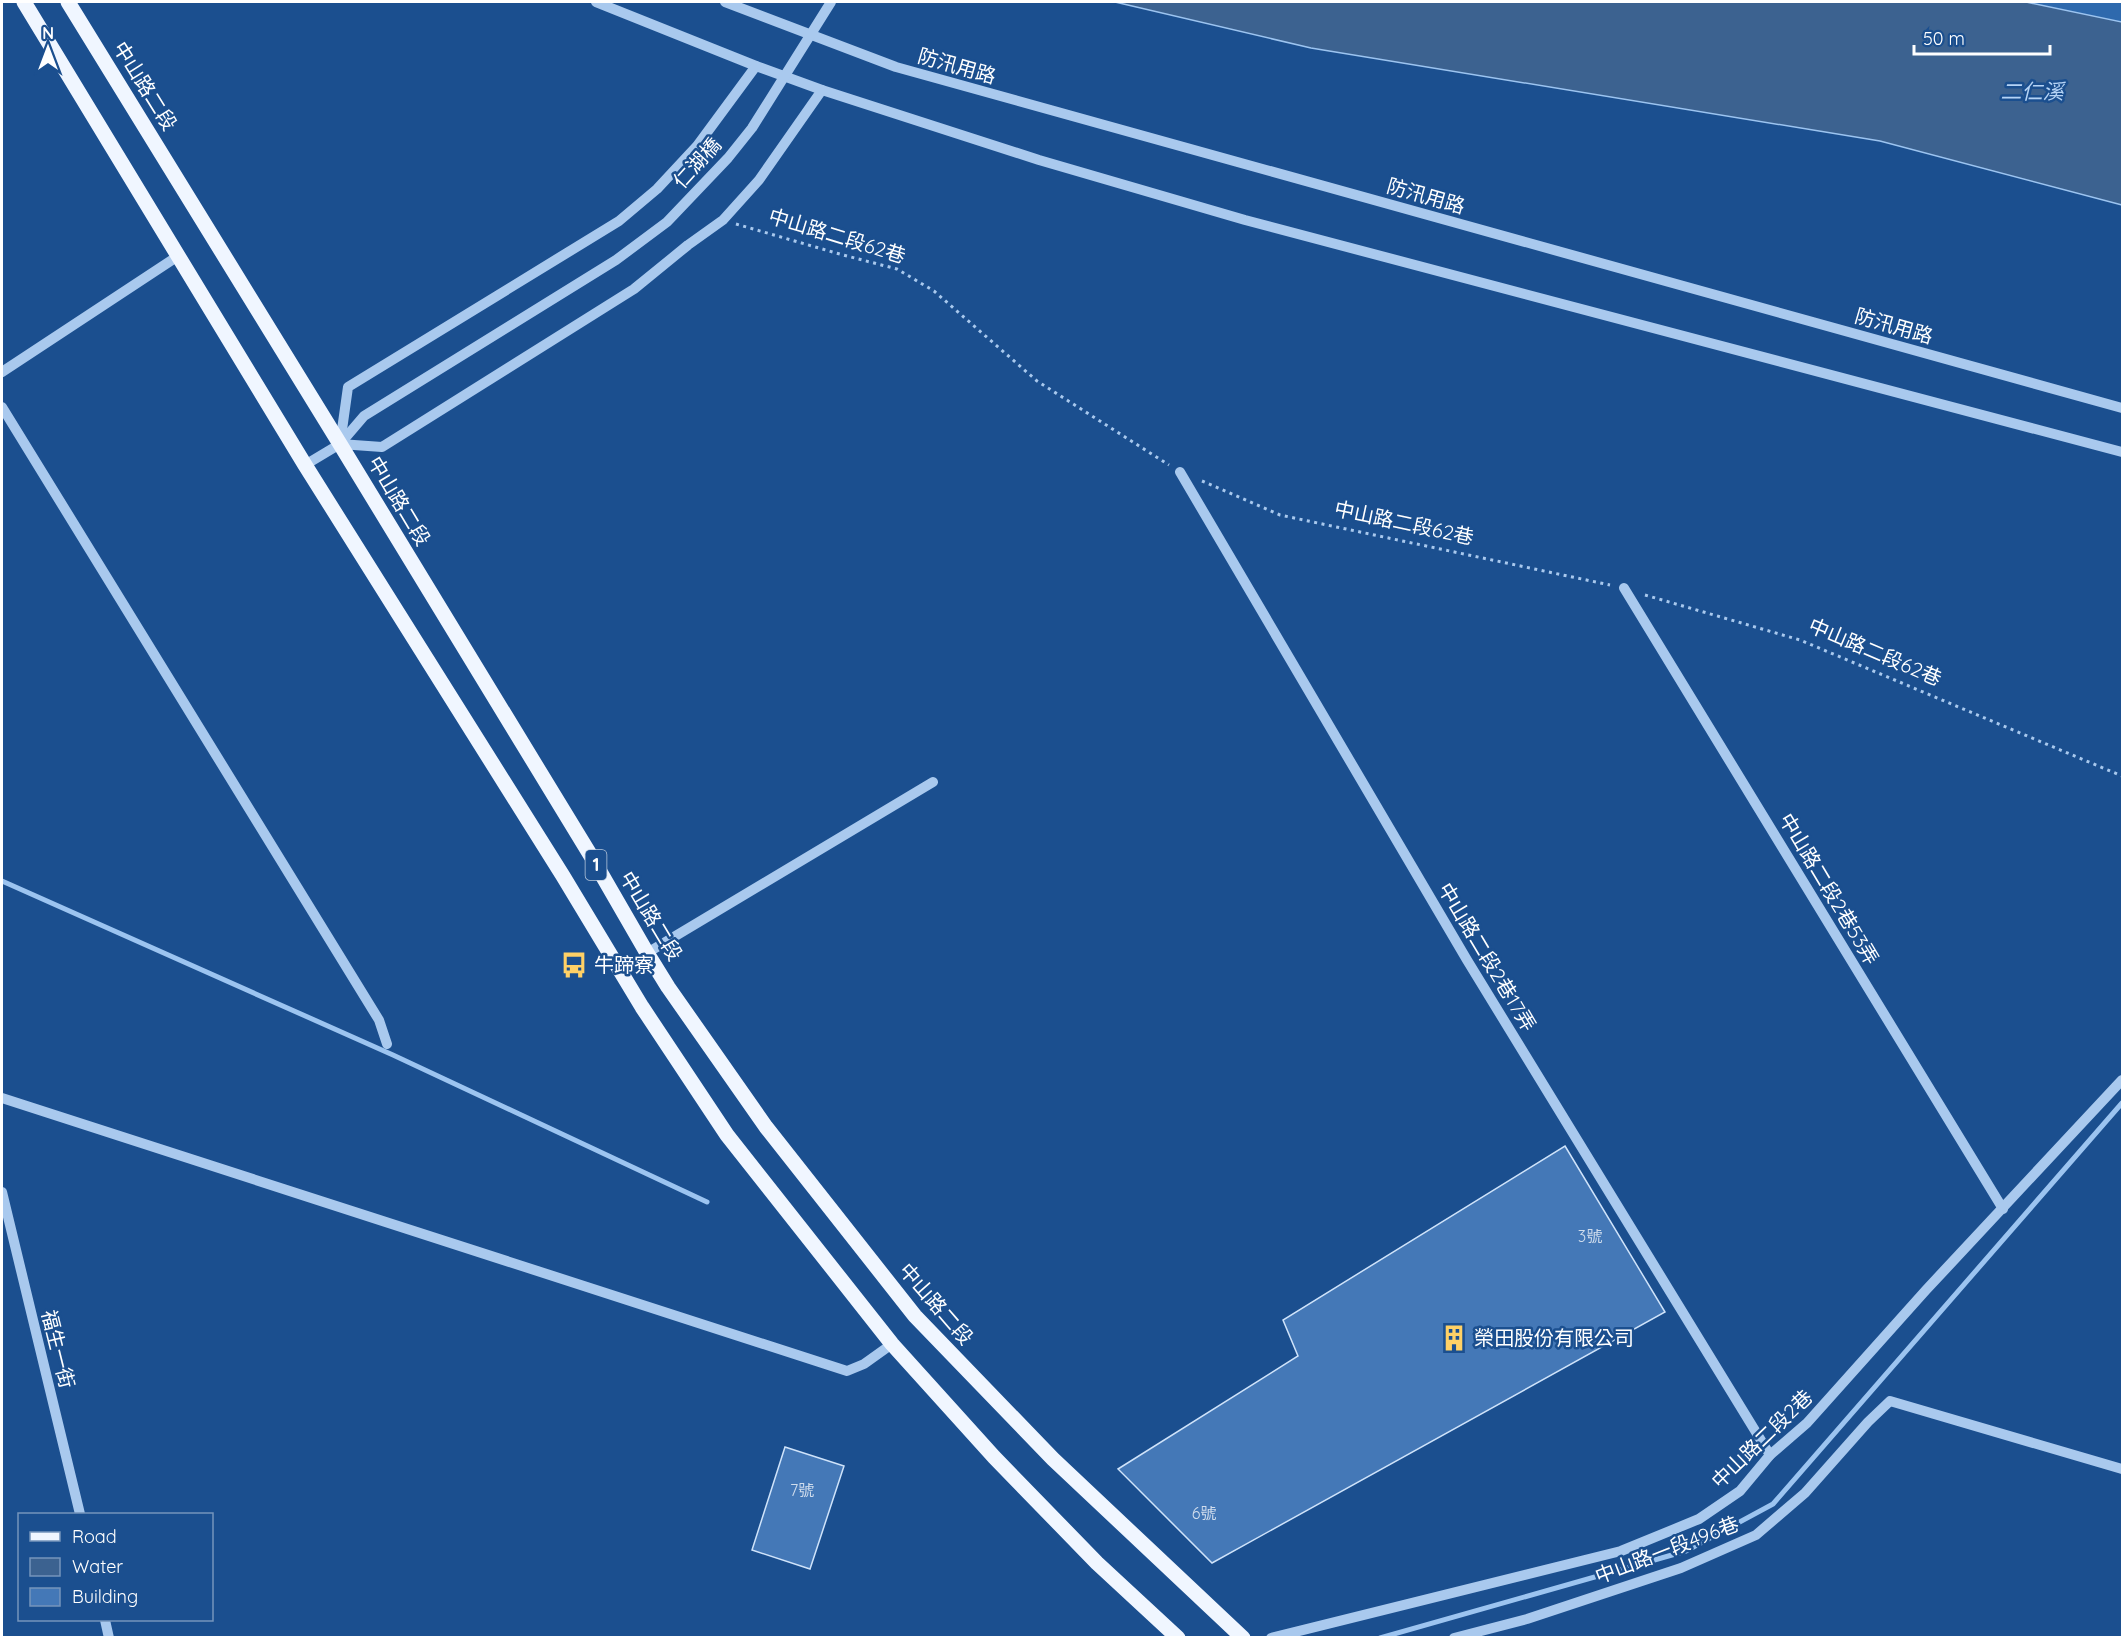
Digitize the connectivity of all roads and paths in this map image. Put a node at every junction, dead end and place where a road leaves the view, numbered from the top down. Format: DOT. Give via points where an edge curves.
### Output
graph roads {
  1 [pos="24,2"];
  2 [pos="68,2"];
  3 [pos="597,2"];
  4 [pos="724,2"];
  5 [pos="831,2"];
  6 [pos="756,66"];
  7 [pos="822,90"];
  8 [pos="723,220"];
  9 [pos="178,256"];
  10 [pos="2,372"];
  11 [pos="2,407"];
  12 [pos="2122,408"];
  13 [pos="340,444"];
  14 [pos="2122,452"];
  15 [pos="306,465"];
  16 [pos="1180,472"];
  17 [pos="1624,588"];
  18 [pos="2122,776"];
  19 [pos="933,782"];
  20 [pos="647,953"];
  21 [pos="387,1044"];
  22 [pos="2122,1080"];
  23 [pos="2,1098"];
  24 [pos="2,1192"];
  25 [pos="2003,1209"];
  26 [pos="892,1344"];
  27 [pos="1770,1455"];
  28 [pos="2122,1468"];
  29 [pos="80,1513"];
  30 [pos="105,1621"];
  31 [pos="110,1638"];
  32 [pos="1178,1638"];
  33 [pos="1243,1638"];
  34 [pos="1271,1638"];
  35 [pos="1454,1638"];
  1 -- 9 [label="main road, 1"];
  2 -- 13 [label="main road, 中山路二段 / 1"];
  3 -- 6 [label="street"];
  4 -- 12 [label="street, 防汛用路" via="896,67"];
  5 -- 13 [label="street, 仁湖橋" via="752,128 659,228 616,260 364,416"];
  6 -- 7 [label="street"];
  6 -- 13 [label="street" via="697,146 657,189 619,221 348,387"];
  7 -- 8 [label="street, 中山路二段62巷" via="759,180"];
  7 -- 14 [label="street" via="1039,160 1245,220"];
  8 -- 13 [label="street, 中山路二段62巷" via="634,289 382,447"];
  8 -- 16 [label="path, 中山路二段62巷" via="897,269 934,291 1037,381"];
  9 -- 10 [label="street"];
  9 -- 15 [label="main road, 1"];
  11 -- 21 [label="street" via="379,1020"];
  13 -- 15 [label="street"];
  13 -- 20 [label="main road, 中山路二段 / 1"];
  15 -- 26 [label="main road, 1" via="642,1007 721,1125"];
  16 -- 17 [label="path, 中山路二段62巷" via="1280,515"];
  16 -- 27 [label="street, 中山路二段2巷17弄" via="1467,960"];
  17 -- 18 [label="path, 中山路二段62巷" via="1800,640"];
  17 -- 25 [label="street, 中山路二段2巷53弄"];
  19 -- 20 [label="street"];
  20 -- 33 [label="main road, 中山路二段 / 1" via="766,1127 915,1316 1053,1459"];
  22 -- 25 [label="street, 中山路二段2巷"];
  23 -- 26 [label="street" via="847,1371"];
  24 -- 29 [label="street, 福生一街"];
  25 -- 27 [label="street, 中山路二段2巷" via="1807,1423"];
  26 -- 32 [label="main road, 1" via="1097,1563"];
  27 -- 34 [label="street, 中山路二段2巷" via="1740,1491 1700,1519 1621,1551"];
  28 -- 35 [label="street, 中山路一段496巷" via="1890,1401 1805,1493 1756,1535 1682,1568 1527,1619"];
  30 -- 31 [label="street"];
}
